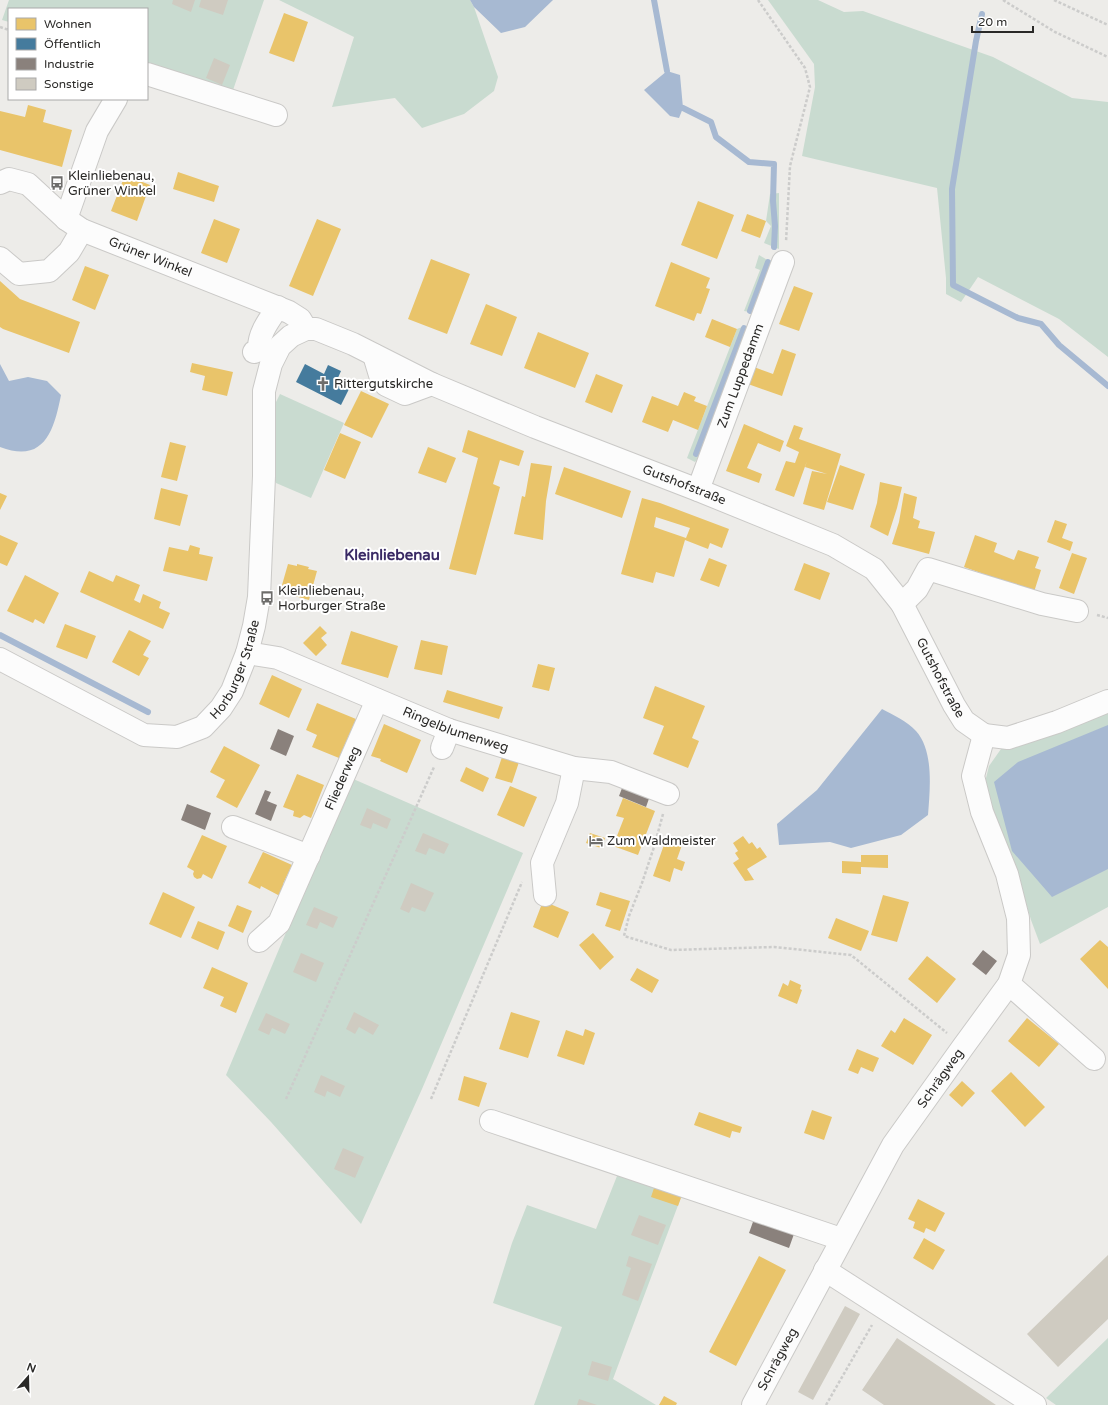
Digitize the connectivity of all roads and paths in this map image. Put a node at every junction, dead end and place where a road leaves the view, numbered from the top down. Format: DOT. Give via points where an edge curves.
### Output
graph roads {
  1 [pos="758,0"];
  2 [pos="1003,0"];
  3 [pos="1054,0"];
  4 [pos="1108,25"];
  5 [pos="1108,57"];
  6 [pos="148,74"];
  7 [pos="115,100"];
  8 [pos="276,115"];
  9 [pos="3,178"];
  10 [pos="74,224"];
  11 [pos="0,258"];
  12 [pos="783,262"];
  13 [pos="278,307"];
  14 [pos="306,329"];
  15 [pos="254,352"];
  16 [pos="698,490"];
  17 [pos="902,604"];
  18 [pos="1077,611"];
  19 [pos="247,653"];
  20 [pos="0,658"];
  21 [pos="377,700"];
  22 [pos="1108,701"];
  23 [pos="984,735"];
  24 [pos="446,739"];
  25 [pos="574,768"];
  26 [pos="668,794"];
  27 [pos="233,827"];
  28 [pos="309,856"];
  29 [pos="542,863"];
  30 [pos="545,894"];
  31 [pos="259,941"];
  32 [pos="1009,984"];
  33 [pos="963,1047"];
  34 [pos="1094,1059"];
  35 [pos="286,1099"];
  36 [pos="431,1099"];
  37 [pos="491,1121"];
  38 [pos="842,1240"];
  39 [pos="825,1270"];
  40 [pos="882,1307"];
  41 [pos="753,1405"];
  42 [pos="826,1405"];
  43 [pos="1035,1405"];
  1 -- 12 [label="path" via="805,68 810,87 790,166"];
  2 -- 5 [label="path" via="1055,32"];
  3 -- 4 [label="path"];
  6 -- 8 [label="street"];
  7 -- 10 [label="street" via="97,131"];
  9 -- 10 [label="street, Grüner Winkel" via="28,184"];
  10 -- 11 [label="street" via="69,252 49,271 19,274"];
  10 -- 13 [label="street, Grüner Winkel"];
  12 -- 16 [label="street, Zum Luppedamm"];
  13 -- 14 [label="street, Grüner Winkel" via="300,319"];
  13 -- 15 [label="street" via="264,328 259,350"];
  14 -- 16 [label="street, Gutshofstraße" via="324,331 432,384"];
  14 -- 19 [label="street, Horburger Straße" via="291,336 280,346 271,364 264,391 264,476 259,597"];
  16 -- 17 [label="street, Gutshofstraße" via="833,545 874,569"];
  17 -- 18 [label="street" via="917,589 928,569 1042,604"];
  17 -- 23 [label="street, Gutshofstraße" via="964,721"];
  19 -- 20 [label="street, Horburger Straße" via="232,691 221,708 203,727 177,736 144,735"];
  19 -- 21 [label="street, Ringelblumenweg" via="278,658"];
  21 -- 24 [label="street, Ringelblumenweg"];
  21 -- 28 [label="street, Fliederweg"];
  22 -- 23 [label="street" via="1058,722 1008,738"];
  23 -- 32 [label="street, Schrägweg" via="973,776 982,812 1007,874 1018,918 1019,955"];
  24 -- 25 [label="street, Ringelblumenweg"];
  24 -- 35 [label="path"];
  25 -- 26 [label="street, Ringelblumenweg" via="610,772"];
  25 -- 29 [label="street" via="567,803"];
  26 -- 33 [label="path" via="654,847 628,916 624,936 671,950 774,947 851,955"];
  27 -- 28 [label="street"];
  28 -- 31 [label="street, Fliederweg" via="279,923"];
  29 -- 30 [label="street"];
  29 -- 36 [label="path" via="523,879"];
  32 -- 33 [label="street, Schrägweg"];
  32 -- 34 [label="street"];
  33 -- 38 [label="street, Schrägweg" via="893,1145"];
  37 -- 38 [label="street"];
  38 -- 39 [label="street, Schrägweg"];
  39 -- 40 [label="street"];
  39 -- 41 [label="street, Schrägweg"];
  40 -- 42 [label="path"];
  40 -- 43 [label="street"];
}
